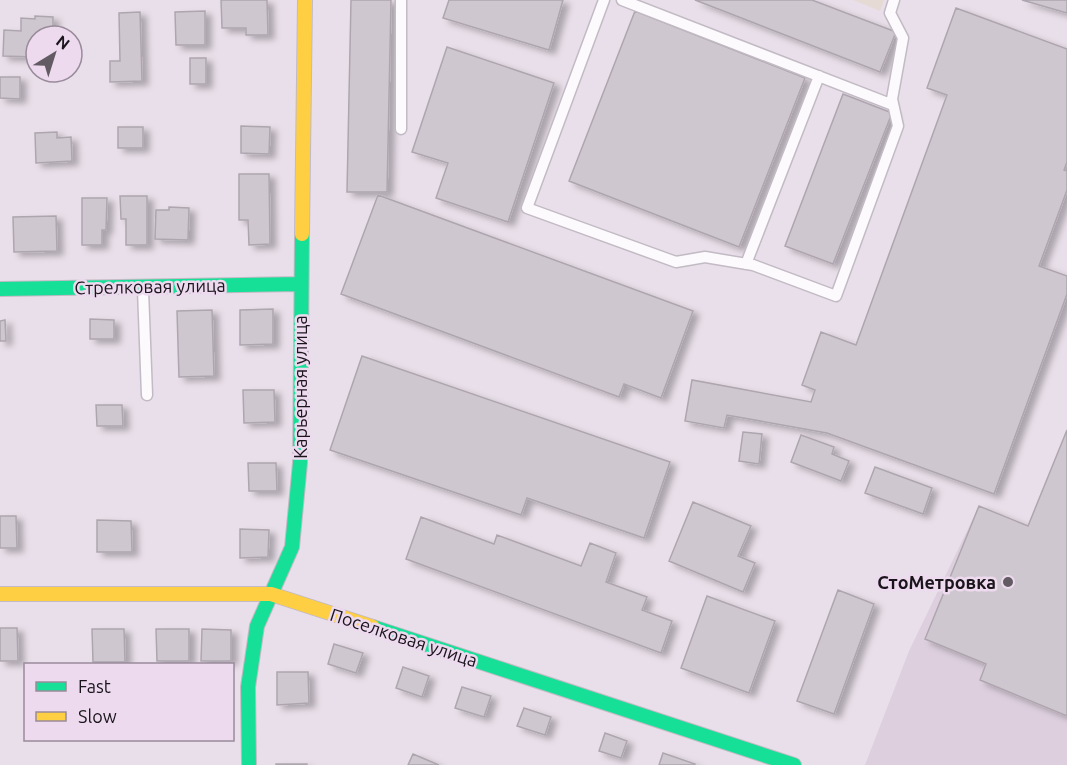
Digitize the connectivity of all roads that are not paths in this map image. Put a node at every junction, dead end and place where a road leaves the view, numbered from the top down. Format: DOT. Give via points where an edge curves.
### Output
graph roads {
  1 [pos="305,0"];
  2 [pos="401,0"];
  3 [pos="604,0"];
  4 [pos="622,0"];
  5 [pos="894,0"];
  6 [pos="819,76"];
  7 [pos="893,105"];
  8 [pos="401,129"];
  9 [pos="746,264"];
  10 [pos="300,284"];
  11 [pos="143,286"];
  12 [pos="0,289"];
  13 [pos="147,395"];
  14 [pos="0,594"];
  15 [pos="271,594"];
  16 [pos="249,765"];
  17 [pos="794,765"];
  1 -- 10 [label="street, Карьерная улица"];
  2 -- 8 [label="lane"];
  3 -- 9 [label="lane" via="527,208 675,262 705,257"];
  4 -- 6 [label="lane"];
  5 -- 7 [label="lane" via="890,13 903,38"];
  6 -- 7 [label="lane"];
  6 -- 9 [label="lane"];
  7 -- 9 [label="lane" via="898,126 836,296"];
  10 -- 11 [label="street, Стрелковая улица"];
  10 -- 15 [label="street, Карьерная улица" via="300,463 292,547"];
  11 -- 12 [label="street, Стрелковая улица"];
  11 -- 13 [label="lane"];
  14 -- 15 [label="street, Поселковая улица"];
  15 -- 16 [label="street, Карьерная улица" via="257,626 248,687"];
  15 -- 17 [label="street, Поселковая улица"];
}
